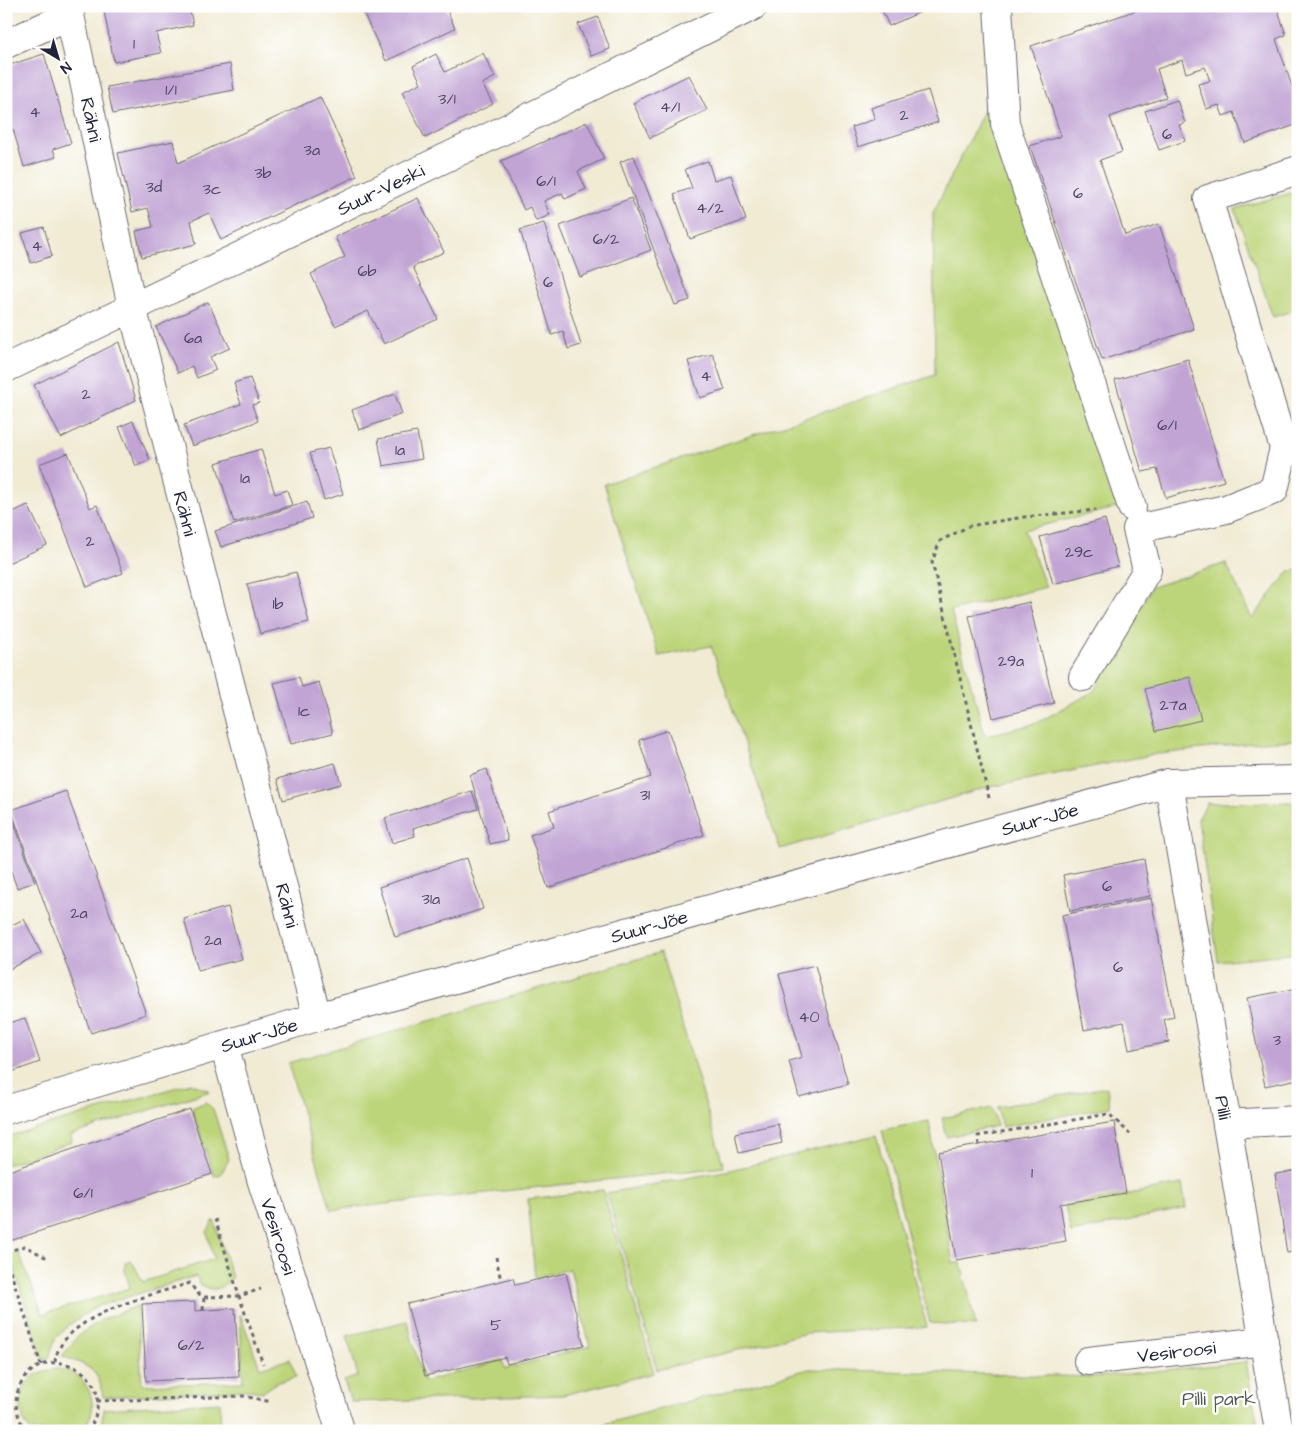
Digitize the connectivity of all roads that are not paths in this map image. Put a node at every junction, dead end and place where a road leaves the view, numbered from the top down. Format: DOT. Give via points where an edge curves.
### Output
graph roads {
  1 [pos="753,6"];
  2 [pos="1003,8"];
  3 [pos="69,11"];
  4 [pos="6,44"];
  5 [pos="1298,170"];
  6 [pos="132,307"];
  7 [pos="6,368"];
  8 [pos="1132,507"];
  9 [pos="1083,677"];
  10 [pos="1298,780"];
  11 [pos="1169,782"];
  12 [pos="317,1018"];
  13 [pos="224,1045"];
  14 [pos="6,1110"];
  15 [pos="1298,1120"];
  16 [pos="1228,1124"];
  17 [pos="1264,1341"];
  18 [pos="1088,1361"];
  19 [pos="340,1426"];
  20 [pos="1279,1431"];
  1 -- 6 [label="street, Suur-Veski" via="506,129"];
  2 -- 8 [label="street" via="1005,124"];
  3 -- 4 [label="street"];
  3 -- 6 [label="street, Rähni"];
  5 -- 9 [label="street" via="1208,199 1284,448 1274,490 1226,509 1137,529 1147,570"];
  6 -- 7 [label="street, Suur-Veski"];
  6 -- 12 [label="street, Rähni"];
  10 -- 11 [label="street, Suur-Jõe"];
  11 -- 12 [label="street, Suur-Jõe"];
  11 -- 16 [label="street, Pilli"];
  12 -- 13 [label="street, Suur-Jõe"];
  13 -- 14 [label="street, Suur-Jõe"];
  13 -- 19 [label="street, Vesiroosi" via="262,1182"];
  15 -- 16 [label="street"];
  16 -- 17 [label="street, Pilli"];
  17 -- 18 [label="street, Vesiroosi"];
  17 -- 20 [label="street, Pilli"];
}
